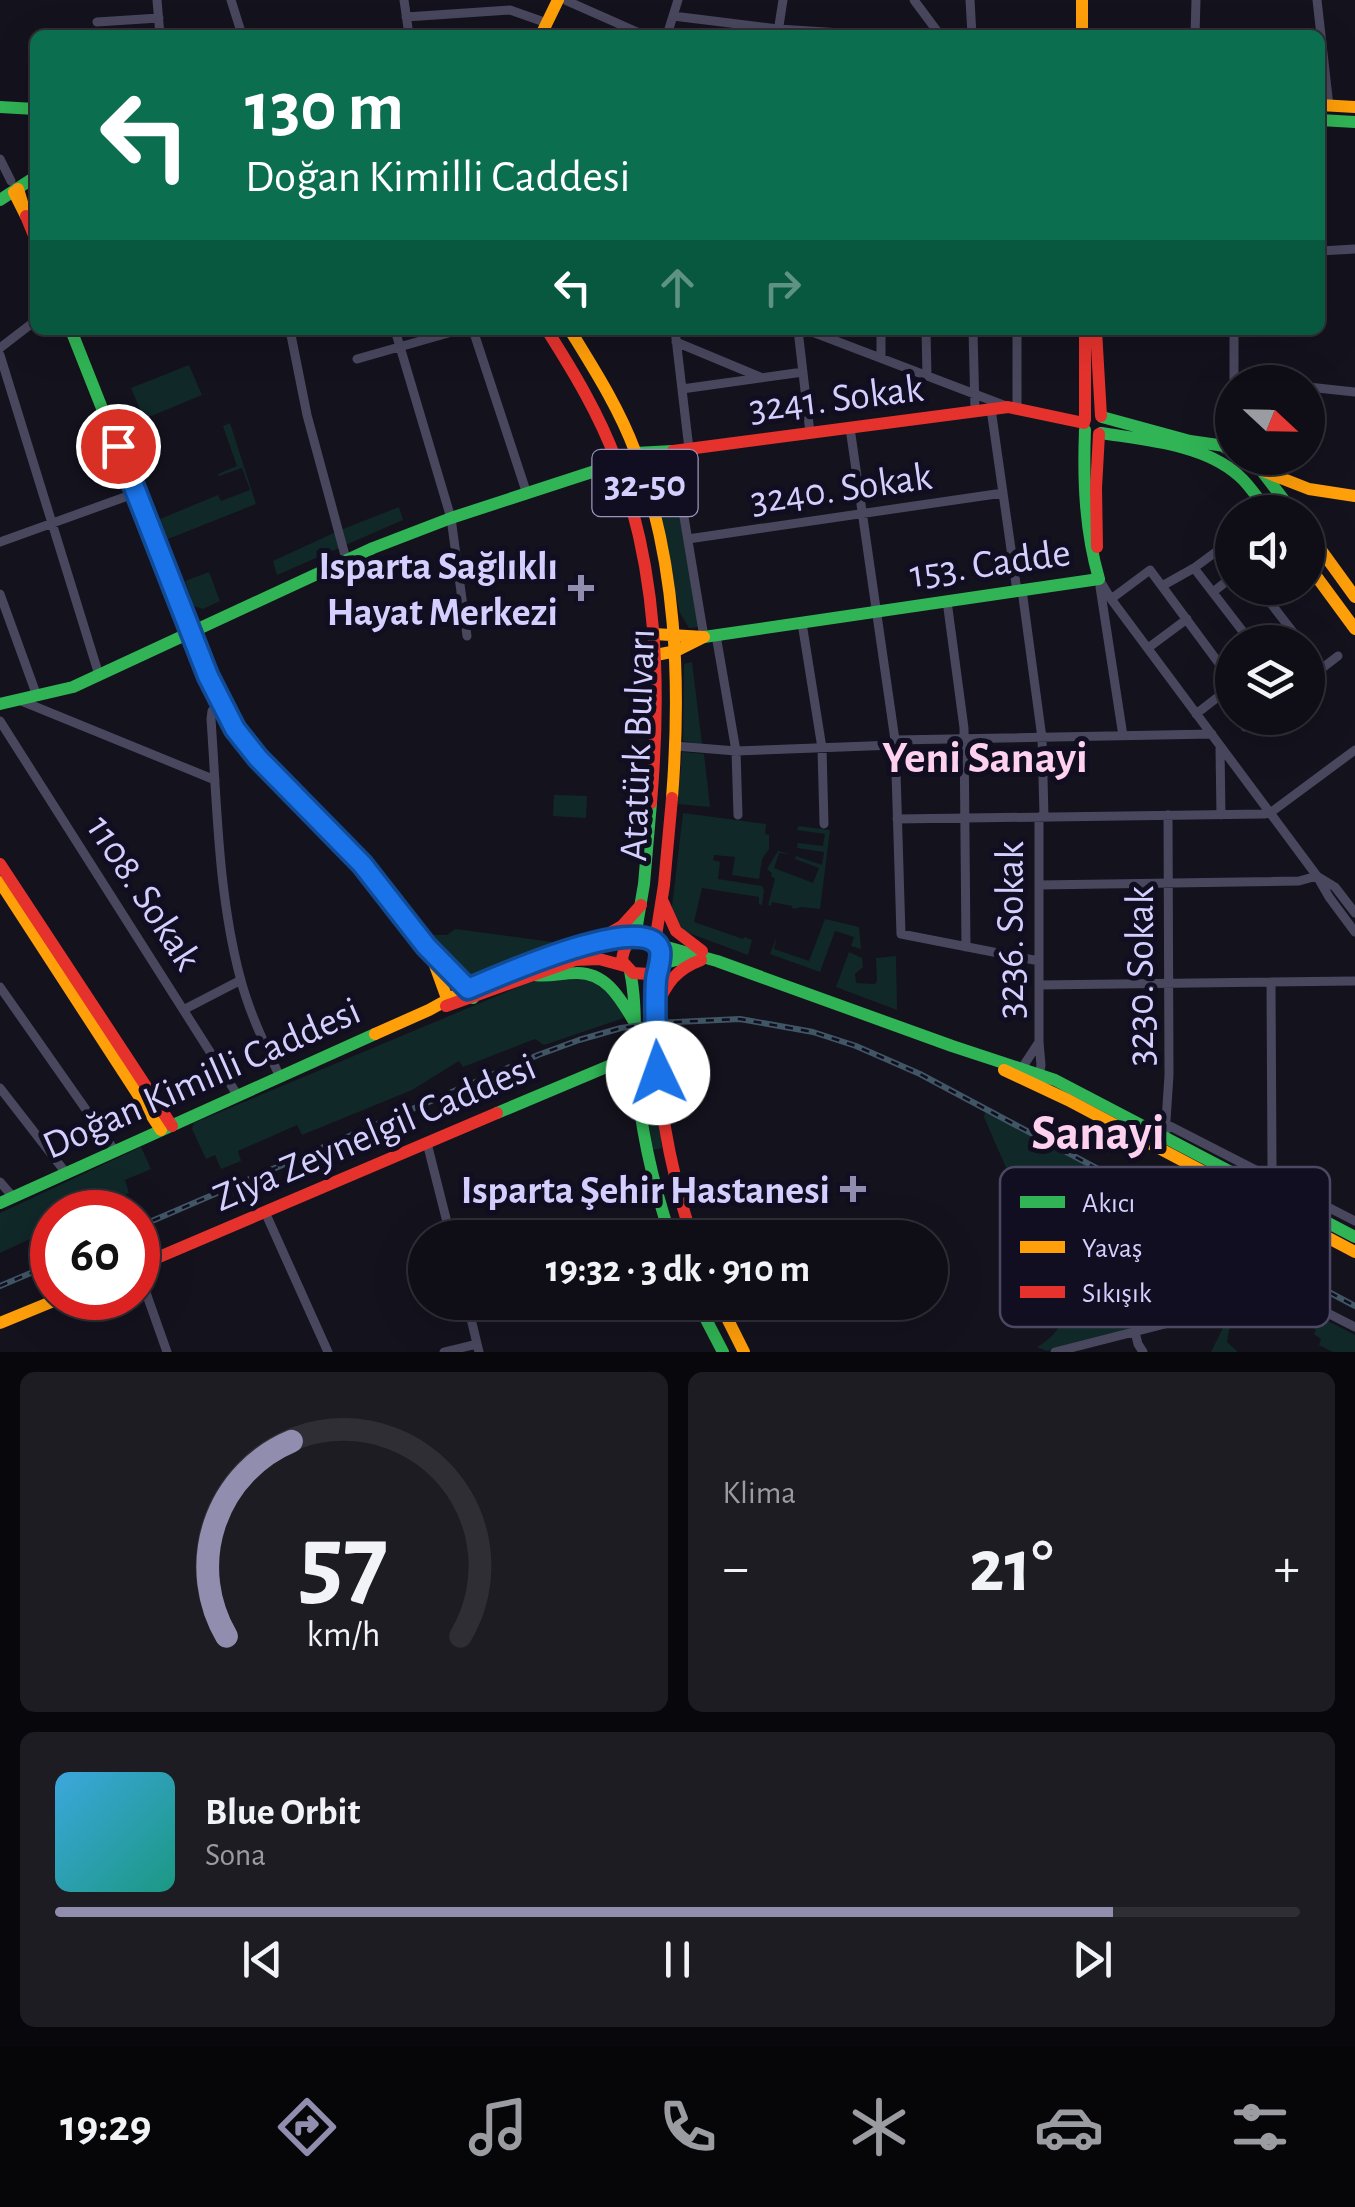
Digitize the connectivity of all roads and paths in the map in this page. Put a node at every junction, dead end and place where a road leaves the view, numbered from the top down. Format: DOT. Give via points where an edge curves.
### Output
graph roads {
  1 [pos="157,0"];
  2 [pos="231,0"];
  3 [pos="404,0"];
  4 [pos="558,0"];
  5 [pos="567,0"];
  6 [pos="678,0"];
  7 [pos="783,0"];
  8 [pos="914,0"];
  9 [pos="970,0"];
  10 [pos="1082,0"];
  11 [pos="1196,0"];
  12 [pos="1317,0"];
  13 [pos="510,5"];
  14 [pos="673,16"];
  15 [pos="406,17"];
  16 [pos="159,18"];
  17 [pos="97,22"];
  18 [pos="160,30"];
  19 [pos="240,30"];
  20 [pos="408,30"];
  21 [pos="545,30"];
  22 [pos="546,30"];
  23 [pos="547,30"];
  24 [pos="633,30"];
  25 [pos="669,30"];
  26 [pos="765,30"];
  27 [pos="778,30"];
  28 [pos="936,30"];
  29 [pos="972,30"];
  30 [pos="1082,30"];
  31 [pos="1195,30"];
  32 [pos="1319,30"];
  33 [pos="1325,106"];
  34 [pos="1355,106"];
  35 [pos="0,107"];
  36 [pos="30,109"];
  37 [pos="1325,120"];
  38 [pos="1355,122"];
  39 [pos="0,160"];
  40 [pos="30,179"];
  41 [pos="14,187"];
  42 [pos="0,200"];
  43 [pos="30,226"];
  44 [pos="1355,249"];
  45 [pos="1325,250"];
  46 [pos="30,325"];
  47 [pos="73,335"];
  48 [pos="291,335"];
  49 [pos="396,335"];
  50 [pos="442,335"];
  51 [pos="475,335"];
  52 [pos="550,335"];
  53 [pos="573,335"];
  54 [pos="675,335"];
  55 [pos="799,335"];
  56 [pos="820,335"];
  57 [pos="881,335"];
  58 [pos="926,335"];
  59 [pos="974,335"];
  60 [pos="1016,335"];
  61 [pos="1085,335"];
  62 [pos="1096,335"];
  63 [pos="1234,335"];
  64 [pos="676,342"];
  65 [pos="400,347"];
  66 [pos="0,351"];
  67 [pos="358,358"];
  68 [pos="881,358"];
  69 [pos="1234,365"];
  70 [pos="803,372"];
  71 [pos="926,376"];
  72 [pos="763,378"];
  73 [pos="682,389"];
  74 [pos="1325,389"];
  75 [pos="1355,392"];
  76 [pos="975,394"];
  77 [pos="1012,408"];
  78 [pos="991,409"];
  79 [pos="975,411"];
  80 [pos="1102,416"];
  81 [pos="850,428"];
  82 [pos="1091,428"];
  83 [pos="810,433"];
  84 [pos="1215,445"];
  85 [pos="689,448"];
  86 [pos="673,451"];
  87 [pos="637,458"];
  88 [pos="1215,460"];
  89 [pos="618,465"];
  90 [pos="1238,475"];
  91 [pos="1266,475"];
  92 [pos="1273,475"];
  93 [pos="1309,489"];
  94 [pos="136,493"];
  95 [pos="1003,493"];
  96 [pos="527,494"];
  97 [pos="1253,495"];
  98 [pos="1280,495"];
  99 [pos="1355,496"];
  100 [pos="862,514"];
  101 [pos="451,518"];
  102 [pos="53,523"];
  103 [pos="688,539"];
  104 [pos="0,542"];
  105 [pos="1215,555"];
  106 [pos="1325,556"];
  107 [pos="346,559"];
  108 [pos="1194,568"];
  109 [pos="1098,579"];
  110 [pos="1162,586"];
  111 [pos="1325,588"];
  112 [pos="1215,590"];
  113 [pos="1020,591"];
  114 [pos="1212,592"];
  115 [pos="0,594"];
  116 [pos="1355,597"];
  117 [pos="1112,600"];
  118 [pos="946,602"];
  119 [pos="876,612"];
  120 [pos="1186,619"];
  121 [pos="802,622"];
  122 [pos="1237,625"];
  123 [pos="1355,629"];
  124 [pos="190,631"];
  125 [pos="654,634"];
  126 [pos="675,634"];
  127 [pos="467,636"];
  128 [pos="710,636"];
  129 [pos="1148,648"];
  130 [pos="676,651"];
  131 [pos="656,656"];
  132 [pos="1338,656"];
  133 [pos="1215,660"];
  134 [pos="1325,666"];
  135 [pos="99,675"];
  136 [pos="37,696"];
  137 [pos="1215,698"];
  138 [pos="18,700"];
  139 [pos="0,704"];
  140 [pos="221,705"];
  141 [pos="1196,714"];
  142 [pos="0,720"];
  143 [pos="1212,734"];
  144 [pos="1122,736"];
  145 [pos="1042,738"];
  146 [pos="964,739"];
  147 [pos="896,742"];
  148 [pos="675,746"];
  149 [pos="1220,746"];
  150 [pos="822,748"];
  151 [pos="1355,750"];
  152 [pos="736,751"];
  153 [pos="216,780"];
  154 [pos="1270,812"];
  155 [pos="738,814"];
  156 [pos="1221,815"];
  157 [pos="1168,816"];
  158 [pos="1041,817"];
  159 [pos="898,818"];
  160 [pos="965,818"];
  161 [pos="824,824"];
  162 [pos="0,864"];
  163 [pos="1318,876"];
  164 [pos="0,882"];
  165 [pos="1168,883"];
  166 [pos="1039,885"];
  167 [pos="4,896"];
  168 [pos="662,899"];
  169 [pos="642,903"];
  170 [pos="1355,913"];
  171 [pos="1355,932"];
  172 [pos="633,938"];
  173 [pos="594,942"];
  174 [pos="656,943"];
  175 [pos="426,946"];
  176 [pos="966,947"];
  177 [pos="701,960"];
  178 [pos="716,960"];
  179 [pos="1039,962"];
  180 [pos="658,966"];
  181 [pos="627,968"];
  182 [pos="533,975"];
  183 [pos="241,980"];
  184 [pos="1355,981"];
  185 [pos="1270,982"];
  186 [pos="1169,984"];
  187 [pos="1039,985"];
  188 [pos="0,988"];
  189 [pos="470,993"];
  190 [pos="448,1002"];
  191 [pos="184,1009"];
  192 [pos="655,1010"];
  193 [pos="635,1023"];
  194 [pos="1039,1042"];
  195 [pos="636,1055"];
  196 [pos="1020,1072"];
  197 [pos="280,1077"];
  198 [pos="1038,1079"];
  199 [pos="0,1088"];
  200 [pos="238,1096"];
  201 [pos="166,1128"];
  202 [pos="1165,1130"];
  203 [pos="427,1143"];
  204 [pos="115,1151"];
  205 [pos="1218,1167"];
  206 [pos="1227,1167"];
  207 [pos="1269,1167"];
  208 [pos="66,1173"];
  209 [pos="0,1182"];
  210 [pos="6,1200"];
  211 [pos="265,1212"];
  212 [pos="1330,1213"];
  213 [pos="446,1220"];
  214 [pos="665,1220"];
  215 [pos="687,1220"];
  216 [pos="1355,1221"];
  217 [pos="1330,1224"];
  218 [pos="1330,1235"];
  219 [pos="1355,1237"];
  220 [pos="1355,1252"];
  221 [pos="160,1258"];
  222 [pos="30,1311"];
  223 [pos="1330,1315"];
  224 [pos="156,1320"];
  225 [pos="471,1320"];
  226 [pos="706,1320"];
  227 [pos="728,1320"];
  228 [pos="0,1323"];
  229 [pos="1153,1327"];
  230 [pos="1355,1328"];
  231 [pos="1135,1332"];
  232 [pos="478,1348"];
  233 [pos="167,1352"];
  234 [pos="328,1352"];
  235 [pos="444,1352"];
  236 [pos="723,1352"];
  237 [pos="744,1352"];
  238 [pos="1055,1352"];
  239 [pos="1143,1352"];
  1 -- 16 [label="street"];
  2 -- 19 [label="street"];
  3 -- 15 [label="street"];
  4 -- 22 [label="main road"];
  5 -- 23 [label="main road"];
  5 -- 24 [label="street"];
  6 -- 14 [label="street"];
  7 -- 27 [label="street"];
  8 -- 28 [label="street"];
  9 -- 29 [label="street"];
  10 -- 30 [label="main road"];
  11 -- 31 [label="street"];
  12 -- 32 [label="street"];
  13 -- 15 [label="street"];
  13 -- 21 [label="street"];
  14 -- 25 [label="street"];
  14 -- 26 [label="street"];
  15 -- 20 [label="street"];
  16 -- 17 [label="street"];
  16 -- 18 [label="street"];
  33 -- 34 [label="main road"];
  35 -- 36 [label="main road"];
  37 -- 38 [label="main road"];
  39 -- 41 [label="street"];
  40 -- 41 [label="main road"];
  41 -- 42 [label="main road"];
  41 -- 43 [label="main road"];
  44 -- 45 [label="street"];
  46 -- 66 [label="street"];
  47 -- 94 [label="main road"];
  48 -- 107 [label="street"];
  49 -- 65 [label="street"];
  50 -- 65 [label="street"];
  51 -- 96 [label="street"];
  52 -- 89 [label="main road, Atatürk Bulvarı / 32-50"];
  53 -- 87 [label="main road, Atatürk Bulvarı / 32-50"];
  54 -- 64 [label="street"];
  55 -- 70 [label="street"];
  56 -- 68 [label="street"];
  57 -- 68 [label="street"];
  58 -- 71 [label="street"];
  59 -- 76 [label="street"];
  60 -- 77 [label="street"];
  61 -- 82 [label="main road"];
  62 -- 80 [label="main road"];
  63 -- 69 [label="street"];
  64 -- 72 [label="street"];
  64 -- 73 [label="street"];
  65 -- 67 [label="street"];
  65 -- 101 [label="street"];
  66 -- 102 [label="street"];
  68 -- 71 [label="street"];
  70 -- 72 [label="street"];
  70 -- 83 [label="street"];
  71 -- 76 [label="street"];
  72 -- 73 [label="street"];
  73 -- 85 [label="street"];
  74 -- 75 [label="street"];
  76 -- 77 [label="street"];
  76 -- 79 [label="street"];
  77 -- 78 [label="main road, 3241. Sokak"];
  77 -- 82 [label="main road, 3241. Sokak"];
  78 -- 79 [label="main road, 3241. Sokak"];
  78 -- 95 [label="street, 3236. Sokak"];
  79 -- 81 [label="main road, 3241. Sokak"];
  80 -- 82 [label="main road" via="1090,414"];
  80 -- 84 [label="main road"];
  81 -- 83 [label="main road, 3241. Sokak"];
  81 -- 100 [label="street"];
  82 -- 88 [label="main road, 3241. Sokak"];
  82 -- 109 [label="main road"];
  83 -- 85 [label="main road, 3241. Sokak"];
  85 -- 86 [label="main road, 3241. Sokak"];
  86 -- 87 [label="main road, 3241. Sokak"];
  86 -- 103 [label="street"];
  87 -- 89 [label="main road, 3241. Sokak"];
  87 -- 126 [label="main road, Atatürk Bulvarı / 32-50" via="662,548"];
  89 -- 96 [label="main road, 3241. Sokak"];
  89 -- 125 [label="main road, Atatürk Bulvarı / 32-50" via="642,552"];
  90 -- 97 [label="main road"];
  91 -- 98 [label="main road"];
  92 -- 93 [label="main road"];
  93 -- 98 [label="main road"];
  93 -- 99 [label="main road"];
  94 -- 102 [label="street"];
  94 -- 124 [label="main road"];
  95 -- 100 [label="street, 3240. Sokak"];
  95 -- 113 [label="street, 3236. Sokak"];
  96 -- 101 [label="main road, 3241. Sokak"];
  100 -- 103 [label="street, 3240. Sokak"];
  100 -- 119 [label="street"];
  101 -- 107 [label="main road, 3241. Sokak"];
  101 -- 127 [label="street"];
  102 -- 104 [label="street"];
  102 -- 135 [label="street"];
  103 -- 128 [label="street"];
  105 -- 108 [label="street"];
  106 -- 116 [label="main road"];
  107 -- 124 [label="main road, 3241. Sokak"];
  108 -- 110 [label="street"];
  108 -- 114 [label="street"];
  109 -- 113 [label="main road, 153. Cadde"];
  109 -- 117 [label="street, 153. Cadde"];
  109 -- 144 [label="street"];
  110 -- 117 [label="street" via="1150,570"];
  110 -- 120 [label="street"];
  111 -- 123 [label="main road"];
  112 -- 114 [label="street"];
  113 -- 118 [label="main road, 153. Cadde"];
  113 -- 145 [label="street, 3236. Sokak"];
  114 -- 122 [label="street"];
  115 -- 136 [label="street"];
  117 -- 129 [label="street, 153. Cadde"];
  118 -- 119 [label="main road, 153. Cadde"];
  118 -- 146 [label="street"];
  119 -- 121 [label="main road, 153. Cadde"];
  119 -- 147 [label="street"];
  120 -- 129 [label="street"];
  120 -- 133 [label="street"];
  121 -- 128 [label="main road, 153. Cadde"];
  121 -- 150 [label="street"];
  124 -- 135 [label="main road, 3241. Sokak"];
  124 -- 140 [label="main road"];
  125 -- 126 [label="main road"];
  125 -- 131 [label="main road, Atatürk Bulvarı / 32-50"];
  126 -- 128 [label="main road"];
  126 -- 130 [label="main road, Atatürk Bulvarı / 32-50"];
  128 -- 130 [label="main road"];
  128 -- 152 [label="street"];
  129 -- 141 [label="street, 153. Cadde"];
  130 -- 131 [label="main road"];
  130 -- 148 [label="main road, Atatürk Bulvarı / 32-50"];
  131 -- 169 [label="main road, Atatürk Bulvarı / 32-50"];
  132 -- 134 [label="street"];
  135 -- 136 [label="main road, 3241. Sokak"];
  136 -- 138 [label="main road, 3241. Sokak"];
  137 -- 141 [label="street"];
  138 -- 139 [label="main road, 3241. Sokak"];
  138 -- 153 [label="street"];
  140 -- 153 [label="street" via="211,718"];
  140 -- 175 [label="main road" via="247,746 362,864"];
  141 -- 143 [label="street, 153. Cadde"];
  142 -- 191 [label="street, 1108. Sokak"];
  143 -- 144 [label="street"];
  143 -- 149 [label="street, 153. Cadde"];
  144 -- 145 [label="street"];
  145 -- 146 [label="street"];
  145 -- 158 [label="street, 3236. Sokak"];
  146 -- 147 [label="street"];
  146 -- 160 [label="street"];
  147 -- 150 [label="street"];
  147 -- 159 [label="street"];
  148 -- 152 [label="street"];
  148 -- 168 [label="main road, Atatürk Bulvarı / 32-50"];
  149 -- 154 [label="street, 153. Cadde"];
  149 -- 156 [label="street"];
  150 -- 152 [label="street"];
  150 -- 161 [label="street"];
  151 -- 154 [label="street"];
  152 -- 155 [label="street"];
  153 -- 183 [label="street" via="226,903"];
  154 -- 156 [label="street"];
  154 -- 163 [label="street, 153. Cadde"];
  156 -- 157 [label="street"];
  157 -- 158 [label="street"];
  157 -- 165 [label="street, 3230. Sokak"];
  158 -- 160 [label="street"];
  158 -- 166 [label="street, 3236. Sokak"];
  159 -- 160 [label="street"];
  159 -- 176 [label="street" via="901,934"];
  160 -- 176 [label="street"];
  162 -- 201 [label="main road"];
  163 -- 165 [label="street"];
  163 -- 170 [label="street, 153. Cadde"];
  163 -- 171 [label="street, 153. Cadde"];
  164 -- 167 [label="main road"];
  165 -- 166 [label="street"];
  165 -- 186 [label="street, 3230. Sokak"];
  166 -- 179 [label="street, 3236. Sokak"];
  167 -- 201 [label="main road"];
  168 -- 174 [label="main road, Atatürk Bulvarı / 32-50"];
  168 -- 178 [label="main road" via="678,934"];
  169 -- 172 [label="main road, Atatürk Bulvarı / 32-50"];
  169 -- 173 [label="main road" via="622,926"];
  172 -- 173 [label="main road, Doğan Kimilli Caddesi"];
  172 -- 174 [label="main road"];
  172 -- 181 [label="main road" via="622,952"];
  173 -- 189 [label="main road, Doğan Kimilli Caddesi"];
  174 -- 178 [label="main road"];
  174 -- 180 [label="main road"];
  175 -- 189 [label="main road"];
  175 -- 190 [label="main road"];
  176 -- 179 [label="street"];
  177 -- 178 [label="main road"];
  177 -- 180 [label="main road"];
  177 -- 192 [label="main road" via="672,976"];
  178 -- 196 [label="main road"];
  179 -- 187 [label="street, 3236. Sokak"];
  180 -- 181 [label="main road" via="643,975"];
  180 -- 192 [label="main road"];
  181 -- 182 [label="main road, Doğan Kimilli Caddesi" via="583,958"];
  181 -- 193 [label="main road"];
  182 -- 189 [label="main road, Doğan Kimilli Caddesi"];
  182 -- 193 [label="main road" via="581,973 601,980"];
  183 -- 191 [label="street"];
  183 -- 197 [label="street"];
  184 -- 185 [label="street"];
  185 -- 186 [label="street"];
  185 -- 207 [label="street"];
  186 -- 187 [label="street"];
  186 -- 202 [label="street, 3230. Sokak"];
  187 -- 194 [label="street, 3236. Sokak"];
  188 -- 204 [label="street"];
  189 -- 190 [label="main road, Doğan Kimilli Caddesi"];
  190 -- 197 [label="main road, Doğan Kimilli Caddesi"];
  191 -- 200 [label="street, 1108. Sokak"];
  192 -- 215 [label="main road" via="666,1137"];
  193 -- 195 [label="main road"];
  194 -- 196 [label="street, 3236. Sokak"];
  194 -- 198 [label="street, 3236. Sokak"];
  195 -- 203 [label="main road, Ziya Zeynelgil Caddesi"];
  195 -- 214 [label="main road" via="644,1139"];
  196 -- 198 [label="main road"];
  197 -- 200 [label="main road, Doğan Kimilli Caddesi"];
  198 -- 202 [label="main road"];
  198 -- 205 [label="main road"];
  199 -- 208 [label="street"];
  200 -- 201 [label="main road, Doğan Kimilli Caddesi"];
  201 -- 204 [label="main road, Doğan Kimilli Caddesi"];
  202 -- 206 [label="main road"];
  203 -- 211 [label="main road, Ziya Zeynelgil Caddesi"];
  203 -- 213 [label="street"];
  204 -- 208 [label="main road, Doğan Kimilli Caddesi"];
  208 -- 210 [label="main road, Doğan Kimilli Caddesi"];
  209 -- 210 [label="street"];
  211 -- 221 [label="main road, Ziya Zeynelgil Caddesi"];
  211 -- 234 [label="street"];
  212 -- 216 [label="street"];
  217 -- 219 [label="main road"];
  218 -- 220 [label="main road"];
  222 -- 228 [label="main road"];
  223 -- 230 [label="street"];
  224 -- 233 [label="street"];
  225 -- 232 [label="street"];
  226 -- 236 [label="main road"];
  227 -- 237 [label="main road"];
  229 -- 231 [label="street"];
  231 -- 238 [label="street"];
  231 -- 239 [label="street"];
  232 -- 235 [label="street"];
}
